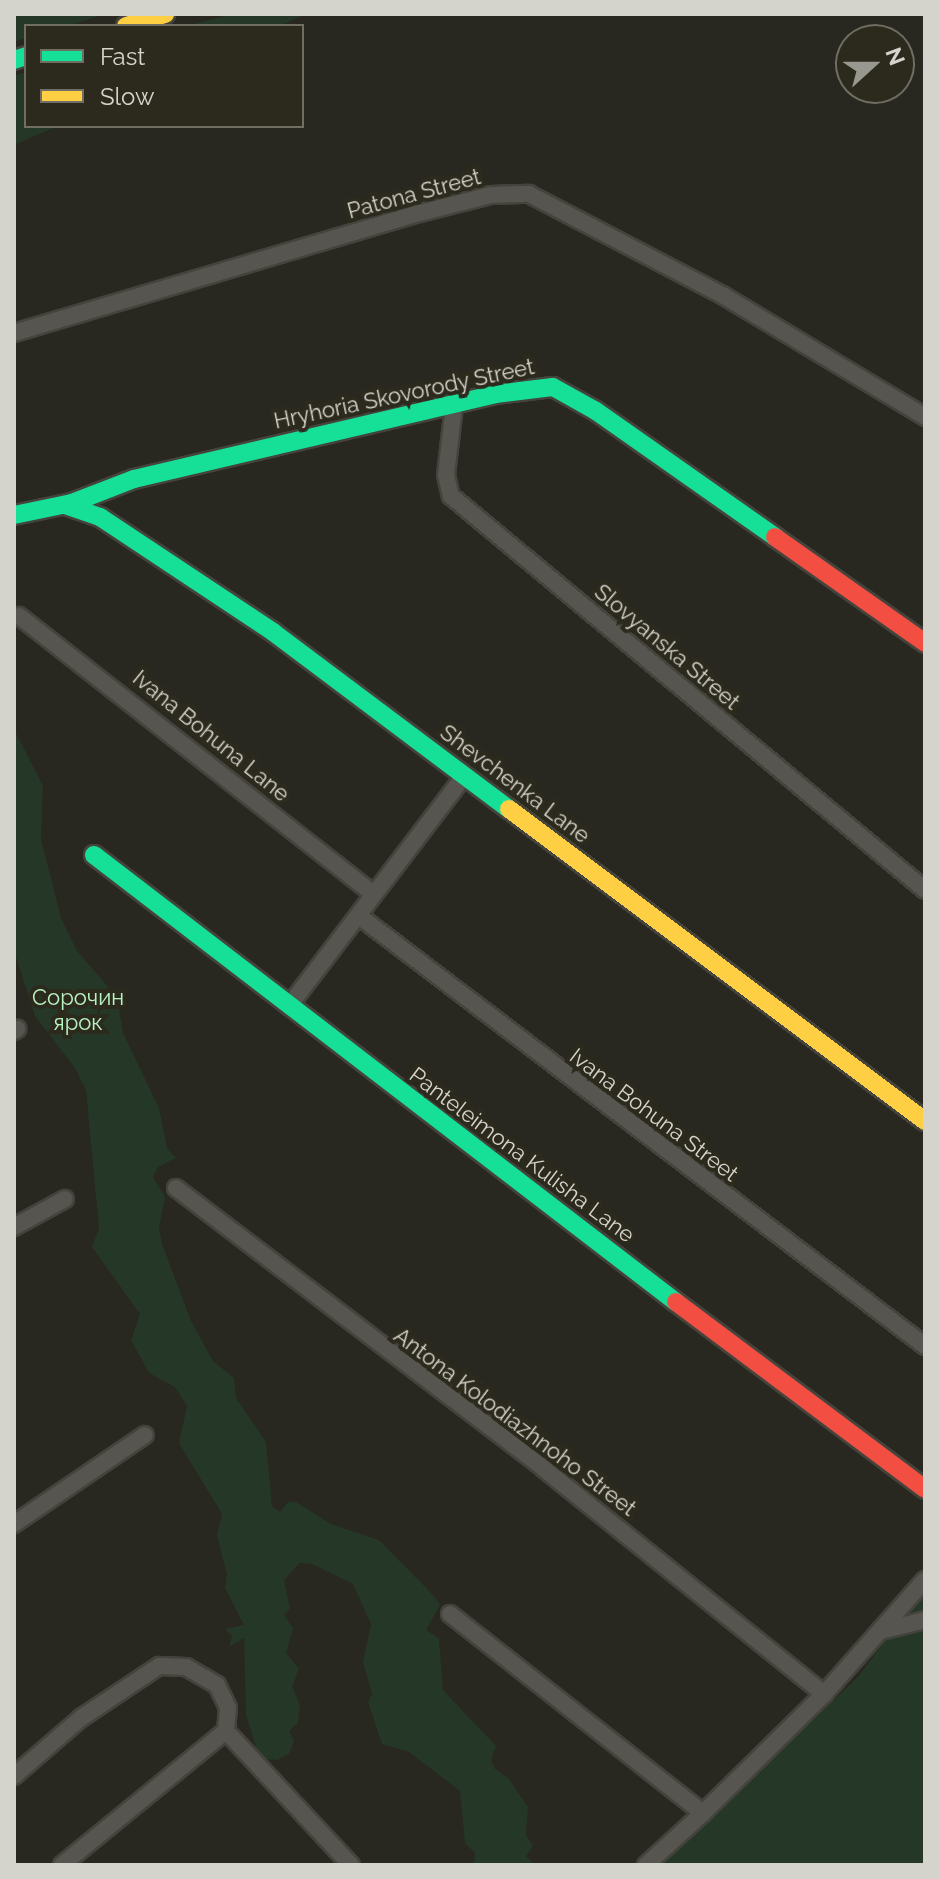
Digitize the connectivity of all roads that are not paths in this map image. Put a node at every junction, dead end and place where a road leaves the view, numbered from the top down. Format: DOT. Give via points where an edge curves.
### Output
graph roads {
  1 [pos="165,14"];
  2 [pos="132,24"];
  3 [pos="14,333"];
  4 [pos="454,406"];
  5 [pos="925,417"];
  6 [pos="65,505"];
  7 [pos="14,515"];
  8 [pos="19,616"];
  9 [pos="925,643"];
  10 [pos="464,776"];
  11 [pos="94,855"];
  12 [pos="925,890"];
  13 [pos="373,894"];
  14 [pos="359,916"];
  15 [pos="289,1006"];
  16 [pos="925,1121"];
  17 [pos="176,1188"];
  18 [pos="65,1199"];
  19 [pos="14,1227"];
  20 [pos="925,1346"];
  21 [pos="145,1435"];
  22 [pos="925,1489"];
  23 [pos="14,1524"];
  24 [pos="925,1580"];
  25 [pos="450,1614"];
  26 [pos="925,1620"];
  27 [pos="880,1631"];
  28 [pos="824,1694"];
  29 [pos="226,1731"];
  30 [pos="14,1776"];
  31 [pos="703,1813"];
  32 [pos="62,1865"];
  33 [pos="351,1865"];
  34 [pos="646,1865"];
  1 -- 2 [label="street"];
  3 -- 5 [label="street, Patona Street" via="454,203 529,194 724,296"];
  4 -- 6 [label="street, Hryhoria Skovorody Street" via="134,479"];
  4 -- 9 [label="street, Hryhoria Skovorody Street" via="537,387 564,390"];
  4 -- 12 [label="street, Slovyanska Street" via="446,475 451,496"];
  6 -- 7 [label="street, Hryhoria Skovorody Street"];
  6 -- 10 [label="street, Shevchenka Lane" via="100,517 273,632"];
  8 -- 13 [label="street, Ivana Bohuna Lane"];
  10 -- 13 [label="street"];
  10 -- 16 [label="street, Shevchenka Lane"];
  11 -- 15 [label="street, Panteleimona Kulisha Lane"];
  13 -- 14 [label="street"];
  14 -- 15 [label="street"];
  14 -- 20 [label="street, Ivana Bohuna Street"];
  15 -- 22 [label="street, Panteleimona Kulisha Lane"];
  17 -- 28 [label="street, Antona Kolodiazhnoho Street" via="543,1468"];
  18 -- 19 [label="street"];
  21 -- 23 [label="street"];
  24 -- 27 [label="street"];
  25 -- 31 [label="street"];
  26 -- 27 [label="street"];
  27 -- 28 [label="street"];
  28 -- 31 [label="street"];
  29 -- 30 [label="street" via="228,1708 217,1685 186,1667 159,1666 81,1718"];
  29 -- 32 [label="street"];
  29 -- 33 [label="street"];
  31 -- 34 [label="street"];
}
